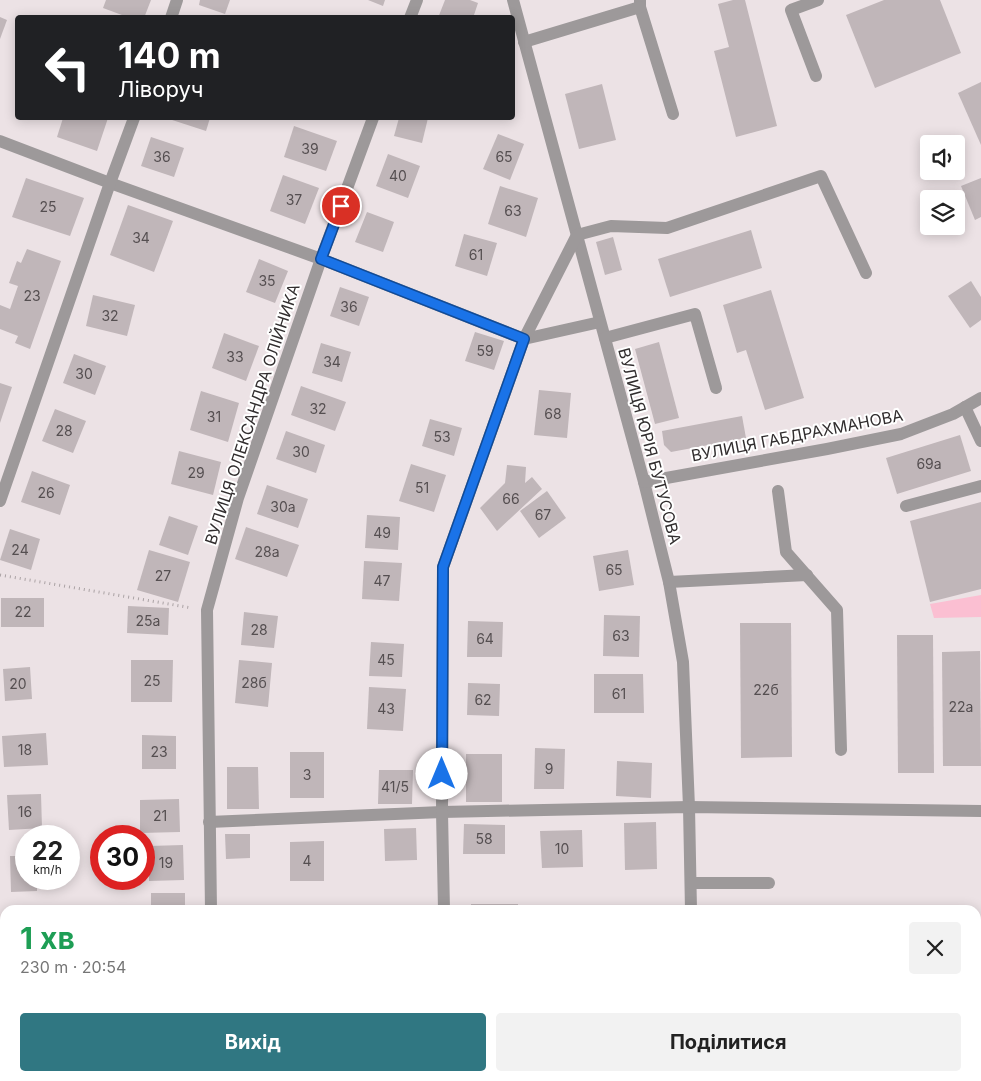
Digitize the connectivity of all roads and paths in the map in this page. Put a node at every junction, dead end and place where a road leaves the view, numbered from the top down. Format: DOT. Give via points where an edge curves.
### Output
graph roads {
  1 [pos="177,0"];
  2 [pos="417,0"];
  3 [pos="513,0"];
  4 [pos="818,0"];
  5 [pos="640,4"];
  6 [pos="172,15"];
  7 [pos="411,15"];
  8 [pos="524,42"];
  9 [pos="816,76"];
  10 [pos="672,114"];
  11 [pos="133,120"];
  12 [pos="372,120"];
  13 [pos="0,140"];
  14 [pos="110,183"];
  15 [pos="577,235"];
  16 [pos="321,259"];
  17 [pos="866,273"];
  18 [pos="600,322"];
  19 [pos="605,338"];
  20 [pos="524,339"];
  21 [pos="716,388"];
  22 [pos="981,398"];
  23 [pos="965,407"];
  24 [pos="981,441"];
  25 [pos="644,482"];
  26 [pos="981,486"];
  27 [pos="778,491"];
  28 [pos="0,501"];
  29 [pos="906,506"];
  30 [pos="0,575"];
  31 [pos="807,575"];
  32 [pos="669,582"];
  33 [pos="207,610"];
  34 [pos="841,750"];
  35 [pos="689,807"];
  36 [pos="981,811"];
  37 [pos="442,812"];
  38 [pos="209,822"];
  39 [pos="690,883"];
  40 [pos="769,883"];
  41 [pos="211,905"];
  42 [pos="444,905"];
  43 [pos="691,905"];
  1 -- 6 [label="street"];
  2 -- 7 [label="street"];
  3 -- 8 [label="street, ВУЛИЦЯ ЮРІЯ БУТУСОВА"];
  4 -- 9 [label="street" via="791,10"];
  5 -- 8 [label="street"];
  5 -- 10 [label="street"];
  8 -- 15 [label="street, ВУЛИЦЯ ЮРІЯ БУТУСОВА"];
  11 -- 14 [label="street"];
  12 -- 16 [label="street, ВУЛИЦЯ ОЛЕКСАНДРА ОЛІЙНИКА"];
  13 -- 14 [label="street"];
  14 -- 16 [label="street"];
  14 -- 28 [label="street"];
  15 -- 17 [label="street" via="610,226 667,228 821,176"];
  15 -- 18 [label="street, ВУЛИЦЯ ЮРІЯ БУТУСОВА"];
  15 -- 20 [label="street"];
  16 -- 20 [label="street"];
  16 -- 33 [label="street, ВУЛИЦЯ ОЛЕКСАНДРА ОЛІЙНИКА" via="238,498"];
  18 -- 19 [label="street, ВУЛИЦЯ ЮРІЯ БУТУСОВА"];
  18 -- 20 [label="street"];
  19 -- 21 [label="street" via="695,314"];
  19 -- 25 [label="street, ВУЛИЦЯ ЮРІЯ БУТУСОВА"];
  20 -- 37 [label="street" via="443,567"];
  22 -- 23 [label="street, ВУЛИЦЯ ГАБДРАХМАНОВА"];
  23 -- 24 [label="street"];
  23 -- 25 [label="street, ВУЛИЦЯ ГАБДРАХМАНОВА" via="901,434"];
  25 -- 32 [label="street, ВУЛИЦЯ ЮРІЯ БУТУСОВА"];
  26 -- 29 [label="street"];
  27 -- 31 [label="street" via="786,552"];
  30 -- 33 [label="path"];
  31 -- 32 [label="street"];
  31 -- 34 [label="street" via="838,610"];
  32 -- 35 [label="street, ВУЛИЦЯ ЮРІЯ БУТУСОВА" via="683,662"];
  33 -- 38 [label="street, ВУЛИЦЯ ОЛЕКСАНДРА ОЛІЙНИКА"];
  35 -- 36 [label="street"];
  35 -- 37 [label="street"];
  35 -- 39 [label="street, ВУЛИЦЯ ЮРІЯ БУТУСОВА"];
  37 -- 38 [label="street"];
  37 -- 42 [label="street"];
  38 -- 41 [label="street, ВУЛИЦЯ ОЛЕКСАНДРА ОЛІЙНИКА"];
  39 -- 40 [label="street"];
  39 -- 43 [label="street, ВУЛИЦЯ ЮРІЯ БУТУСОВА"];
}
